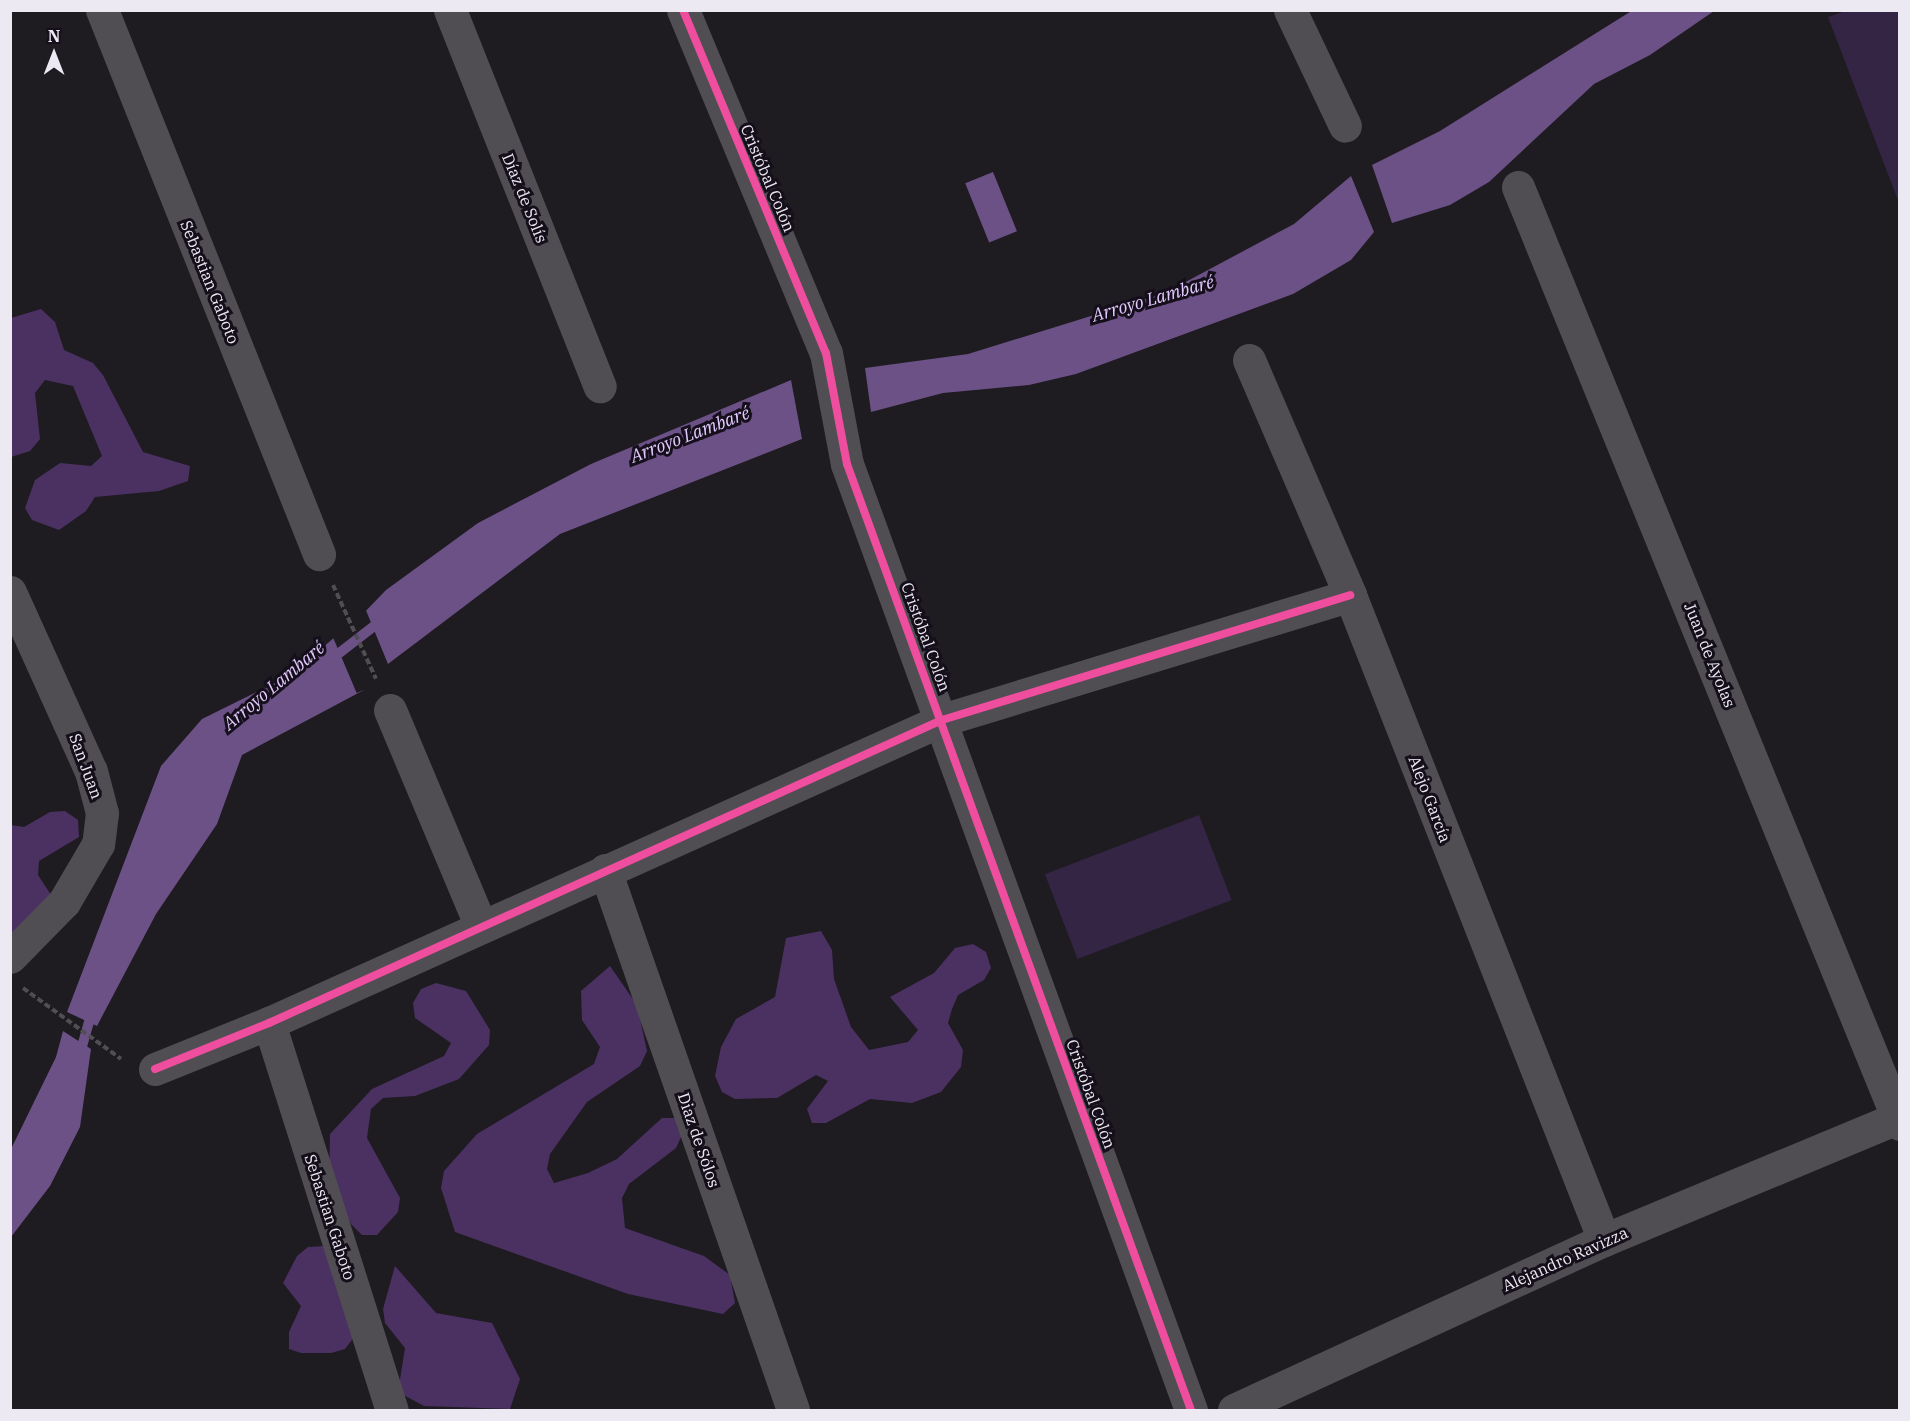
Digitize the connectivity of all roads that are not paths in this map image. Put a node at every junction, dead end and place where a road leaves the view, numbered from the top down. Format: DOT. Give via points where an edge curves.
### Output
graph roads {
  1 [pos="102,10"];
  2 [pos="450,10"];
  3 [pos="683,10"];
  4 [pos="1290,10"];
  5 [pos="1345,126"];
  6 [pos="1518,187"];
  7 [pos="1249,360"];
  8 [pos="600,386"];
  9 [pos="319,554"];
  10 [pos="10,592"];
  11 [pos="1350,595"];
  12 [pos="384,696"];
  13 [pos="942,720"];
  14 [pos="604,870"];
  15 [pos="481,927"];
  16 [pos="14,970"];
  17 [pos="269,1023"];
  18 [pos="155,1069"];
  19 [pos="1899,1120"];
  20 [pos="1604,1240"];
  21 [pos="392,1410"];
  22 [pos="793,1410"];
  23 [pos="1191,1410"];
  24 [pos="1234,1410"];
  1 -- 9 [label="street, Sebastian Gaboto"];
  2 -- 8 [label="street, Díaz de Solís"];
  3 -- 13 [label="street, Cristóbal Colón" via="826,353 847,464"];
  4 -- 5 [label="street"];
  6 -- 19 [label="street, Juan de Ayolas"];
  7 -- 11 [label="street, Alejo García"];
  10 -- 16 [label="street, San Juan" via="91,771 102,813 98,844 64,902"];
  11 -- 13 [label="street"];
  11 -- 20 [label="street, Alejo García"];
  12 -- 15 [label="street"];
  13 -- 14 [label="street"];
  13 -- 23 [label="street, Cristóbal Colón"];
  14 -- 15 [label="street"];
  14 -- 22 [label="street, Diaz de Sólos"];
  15 -- 17 [label="street"];
  17 -- 18 [label="street"];
  17 -- 21 [label="street, Sebastian Gaboto"];
  19 -- 20 [label="street, Alejandro Ravizza"];
  20 -- 24 [label="street, Alejandro Ravizza"];
}
